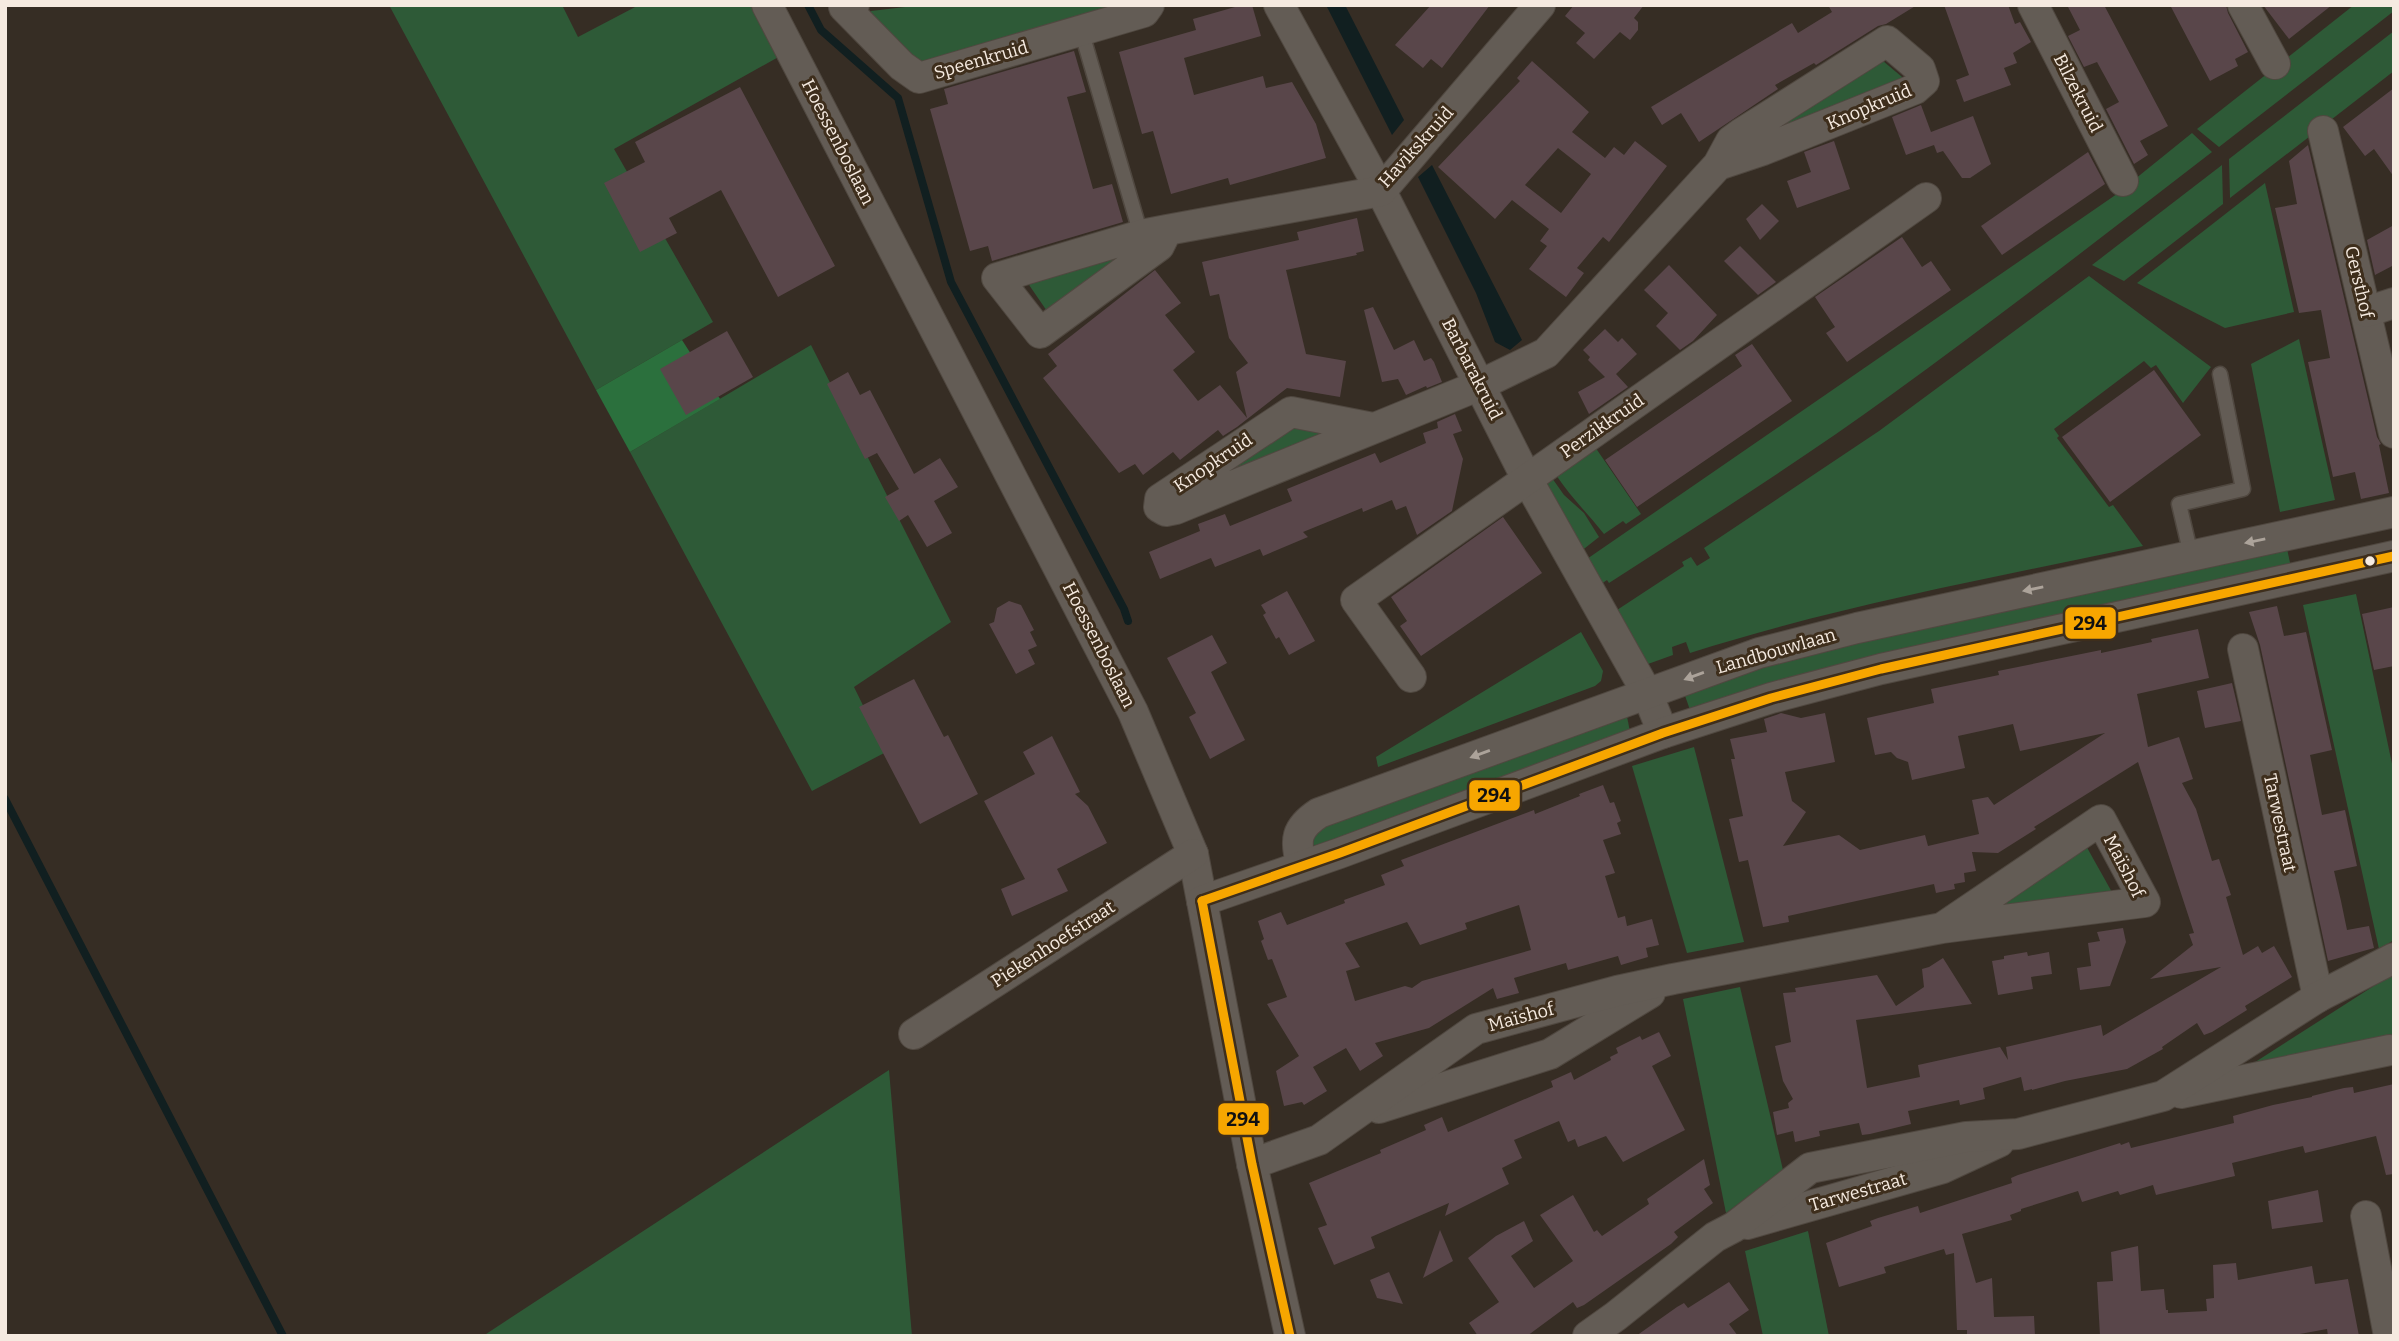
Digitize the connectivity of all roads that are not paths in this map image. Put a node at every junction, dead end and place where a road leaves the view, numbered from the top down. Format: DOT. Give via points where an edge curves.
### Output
graph roads {
  1 [pos="767,5"];
  2 [pos="854,5"];
  3 [pos="1149,5"];
  4 [pos="1279,5"];
  5 [pos="1540,5"];
  6 [pos="2033,5"];
  7 [pos="2243,5"];
  8 [pos="1081,30"];
  9 [pos="2275,64"];
  10 [pos="2323,131"];
  11 [pos="1718,165"];
  12 [pos="2123,181"];
  13 [pos="1381,191"];
  14 [pos="1926,198"];
  15 [pos="1154,233"];
  16 [pos="2380,308"];
  17 [pos="2220,374"];
  18 [pos="1480,385"];
  19 [pos="1373,428"];
  20 [pos="2394,433"];
  21 [pos="1527,479"];
  22 [pos="2394,512"];
  23 [pos="2310,529"];
  24 [pos="2192,555"];
  25 [pos="2394,556"];
  26 [pos="2317,574"];
  27 [pos="2243,649"];
  28 [pos="1411,677"];
  29 [pos="1647,693"];
  30 [pos="1663,733"];
  31 [pos="1193,854"];
  32 [pos="1302,866"];
  33 [pos="1202,901"];
  34 [pos="1942,928"];
  35 [pos="2394,958"];
  36 [pos="1673,979"];
  37 [pos="2318,997"];
  38 [pos="914,1034"];
  39 [pos="2390,1050"];
  40 [pos="2164,1096"];
  41 [pos="1352,1117"];
  42 [pos="1252,1164"];
  43 [pos="2365,1216"];
  44 [pos="1290,1336"];
  45 [pos="1588,1336"];
  46 [pos="2389,1336"];
  1 -- 31 [label="street, Hoessenboslaan" via="1133,712"];
  2 -- 8 [label="street, Speenkruid" via="844,7 919,78"];
  3 -- 8 [label="street, Speenkruid" via="1144,12"];
  4 -- 13 [label="street, Barbarakruid"];
  5 -- 13 [label="street, Havikskruid"];
  6 -- 12 [label="street, Bilzekruid"];
  7 -- 9 [label="street"];
  8 -- 15 [label="lane"];
  10 -- 16 [label="street, Gersthof"];
  11 -- 11 [label="street, Knopkruid" via="1731,141 1742,132 1886,41 1920,69 1924,81 1915,89"];
  11 -- 18 [label="street, Knopkruid" via="1546,353"];
  13 -- 15 [label="street, Havikskruid"];
  13 -- 18 [label="street, Barbarakruid"];
  14 -- 21 [label="street, Perzikkruid"];
  15 -- 15 [label="street, Havikskruid" via="997,278 1040,333 1160,246"];
  16 -- 20 [label="street, Gersthof"];
  17 -- 24 [label="lane" via="2243,489 2179,504"];
  18 -- 19 [label="street, Knopkruid"];
  18 -- 21 [label="street, Barbarakruid"];
  19 -- 19 [label="street, Knopkruid" via="1177,509 1159,507 1160,499 1291,412"];
  21 -- 28 [label="street, Perzikkruid" via="1356,600"];
  21 -- 29 [label="street, Barbarakruid"];
  22 -- 23 [label="street, Landbouwlaan"];
  23 -- 24 [label="street, Landbouwlaan, one-way"];
  23 -- 26 [label="street"];
  24 -- 29 [label="street, Landbouwlaan, one-way" via="1857,628 1759,653"];
  25 -- 26 [label="street"];
  26 -- 30 [label="street" via="1881,669"];
  27 -- 37 [label="street, Tarwestraat"];
  29 -- 30 [label="street, Barbarakruid"];
  29 -- 32 [label="street, Landbouwlaan, one-way" via="1319,813 1306,822 1297,838"];
  30 -- 32 [label="street"];
  31 -- 33 [label="street, Hoessenboslaan"];
  31 -- 38 [label="street, Piekenhoefstraat"];
  32 -- 33 [label="street"];
  33 -- 42 [label="street, Hoessenboslaan"];
  34 -- 34 [label="street, Maïshof" via="2101,820 2145,902 2091,909"];
  34 -- 36 [label="street, Maïshof"];
  35 -- 37 [label="street, Tarwestraat"];
  36 -- 41 [label="street, Maïshof" via="1550,1054"];
  36 -- 41 [label="street, Maïshof" via="1476,1029"];
  37 -- 40 [label="street, Tarwestraat"];
  39 -- 40 [label="street, Tarwestraat"];
  40 -- 45 [label="street, Tarwestraat" via="2018,1134 1966,1137 1810,1168"];
  41 -- 42 [label="street, Maïshof" via="1319,1140"];
  42 -- 44 [label="street, Hoessenboslaan"];
  43 -- 46 [label="street"];
}
